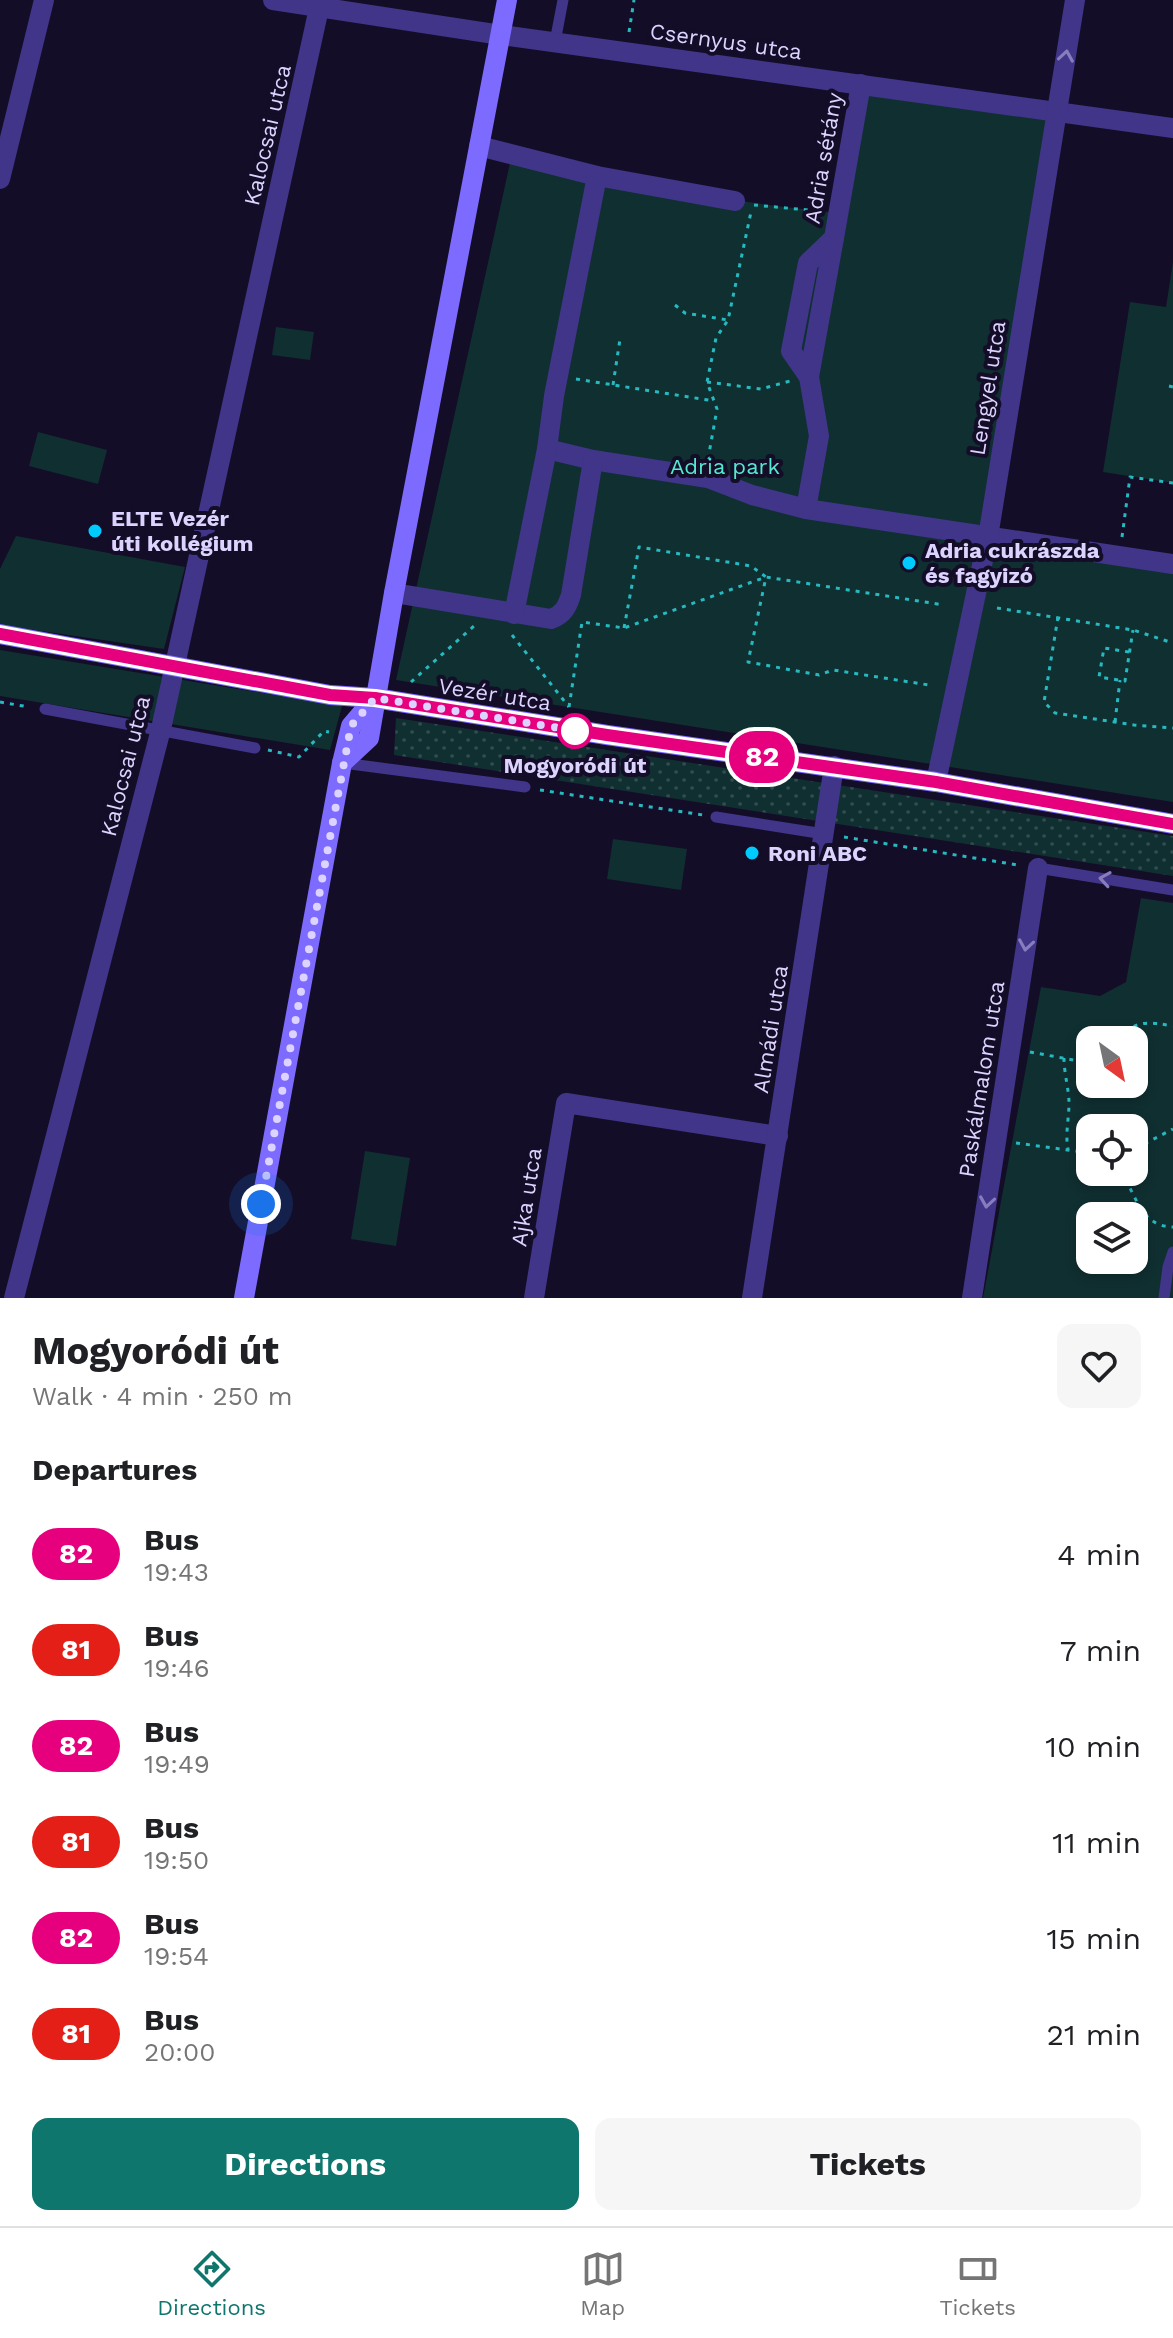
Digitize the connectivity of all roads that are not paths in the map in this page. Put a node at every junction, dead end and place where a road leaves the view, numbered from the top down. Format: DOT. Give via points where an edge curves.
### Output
graph roads {
  1 [pos="44,0"];
  2 [pos="273,0"];
  3 [pos="507,0"];
  4 [pos="563,0"];
  5 [pos="1075,0"];
  6 [pos="319,8"];
  7 [pos="501,35"];
  8 [pos="555,42"];
  9 [pos="861,84"];
  10 [pos="1057,112"];
  11 [pos="1173,128"];
  12 [pos="479,146"];
  13 [pos="597,176"];
  14 [pos="0,179"];
  15 [pos="744,203"];
  16 [pos="547,449"];
  17 [pos="593,460"];
  18 [pos="806,509"];
  19 [pos="988,537"];
  20 [pos="1173,564"];
  21 [pos="394,593"];
  22 [pos="514,614"];
  23 [pos="0,634"];
  24 [pos="173,664"];
  25 [pos="375,698"];
  26 [pos="45,709"];
  27 [pos="161,729"];
  28 [pos="255,748"];
  29 [pos="342,763"];
  30 [pos="834,766"];
  31 [pos="936,782"];
  32 [pos="525,787"];
  33 [pos="716,817"];
  34 [pos="1173,824"];
  35 [pos="824,834"];
  36 [pos="1038,868"];
  37 [pos="1173,890"];
  38 [pos="778,1136"];
  39 [pos="1173,1252"];
  40 [pos="14,1298"];
  41 [pos="244,1298"];
  42 [pos="534,1298"];
  43 [pos="752,1298"];
  44 [pos="972,1298"];
  45 [pos="1164,1298"];
  1 -- 14 [label="street"];
  2 -- 6 [label="street, Csernyus utca"];
  3 -- 7 [label="street"];
  4 -- 8 [label="lane"];
  10 -- 5 [label="street, Lengyel utca, one-way"];
  6 -- 7 [label="street, Csernyus utca"];
  6 -- 24 [label="street, Kalocsai utca"];
  7 -- 8 [label="street, Csernyus utca"];
  7 -- 12 [label="street"];
  8 -- 9 [label="street, Csernyus utca"];
  9 -- 10 [label="street, Csernyus utca"];
  9 -- 18 [label="street, Adria sétány" via="834,238 808,263 791,351 809,377 819,436"];
  10 -- 11 [label="street, Csernyus utca"];
  10 -- 19 [label="street, Lengyel utca"];
  12 -- 13 [label="street"];
  12 -- 21 [label="street"];
  13 -- 15 [label="street"];
  13 -- 16 [label="street"];
  16 -- 17 [label="street"];
  16 -- 22 [label="street"];
  17 -- 18 [label="street" via="704,478"];
  17 -- 22 [label="street" via="566,609 551,619"];
  18 -- 19 [label="street"];
  19 -- 20 [label="street"];
  19 -- 31 [label="street, Lengyel utca"];
  21 -- 22 [label="street"];
  21 -- 25 [label="street"];
  23 -- 24 [label="street, Vezér utca"];
  24 -- 25 [label="street, Vezér utca" via="330,695"];
  24 -- 27 [label="street, Kalocsai utca"];
  25 -- 29 [label="street" via="351,726"];
  25 -- 30 [label="street, Vezér utca"];
  26 -- 27 [label="lane"];
  27 -- 28 [label="lane"];
  27 -- 40 [label="street, Kalocsai utca"];
  29 -- 32 [label="lane"];
  29 -- 41 [label="street"];
  30 -- 31 [label="street, Vezér utca"];
  30 -- 35 [label="street, Almádi utca"];
  31 -- 34 [label="street, Vezér utca"];
  33 -- 35 [label="lane"];
  35 -- 38 [label="street, Almádi utca"];
  37 -- 36 [label="lane, one-way"];
  36 -- 44 [label="street, Paskálmalom utca, one-way"];
  38 -- 42 [label="street, Ajka utca" via="566,1103"];
  38 -- 43 [label="street, Almádi utca"];
  39 -- 45 [label="lane"];
}
